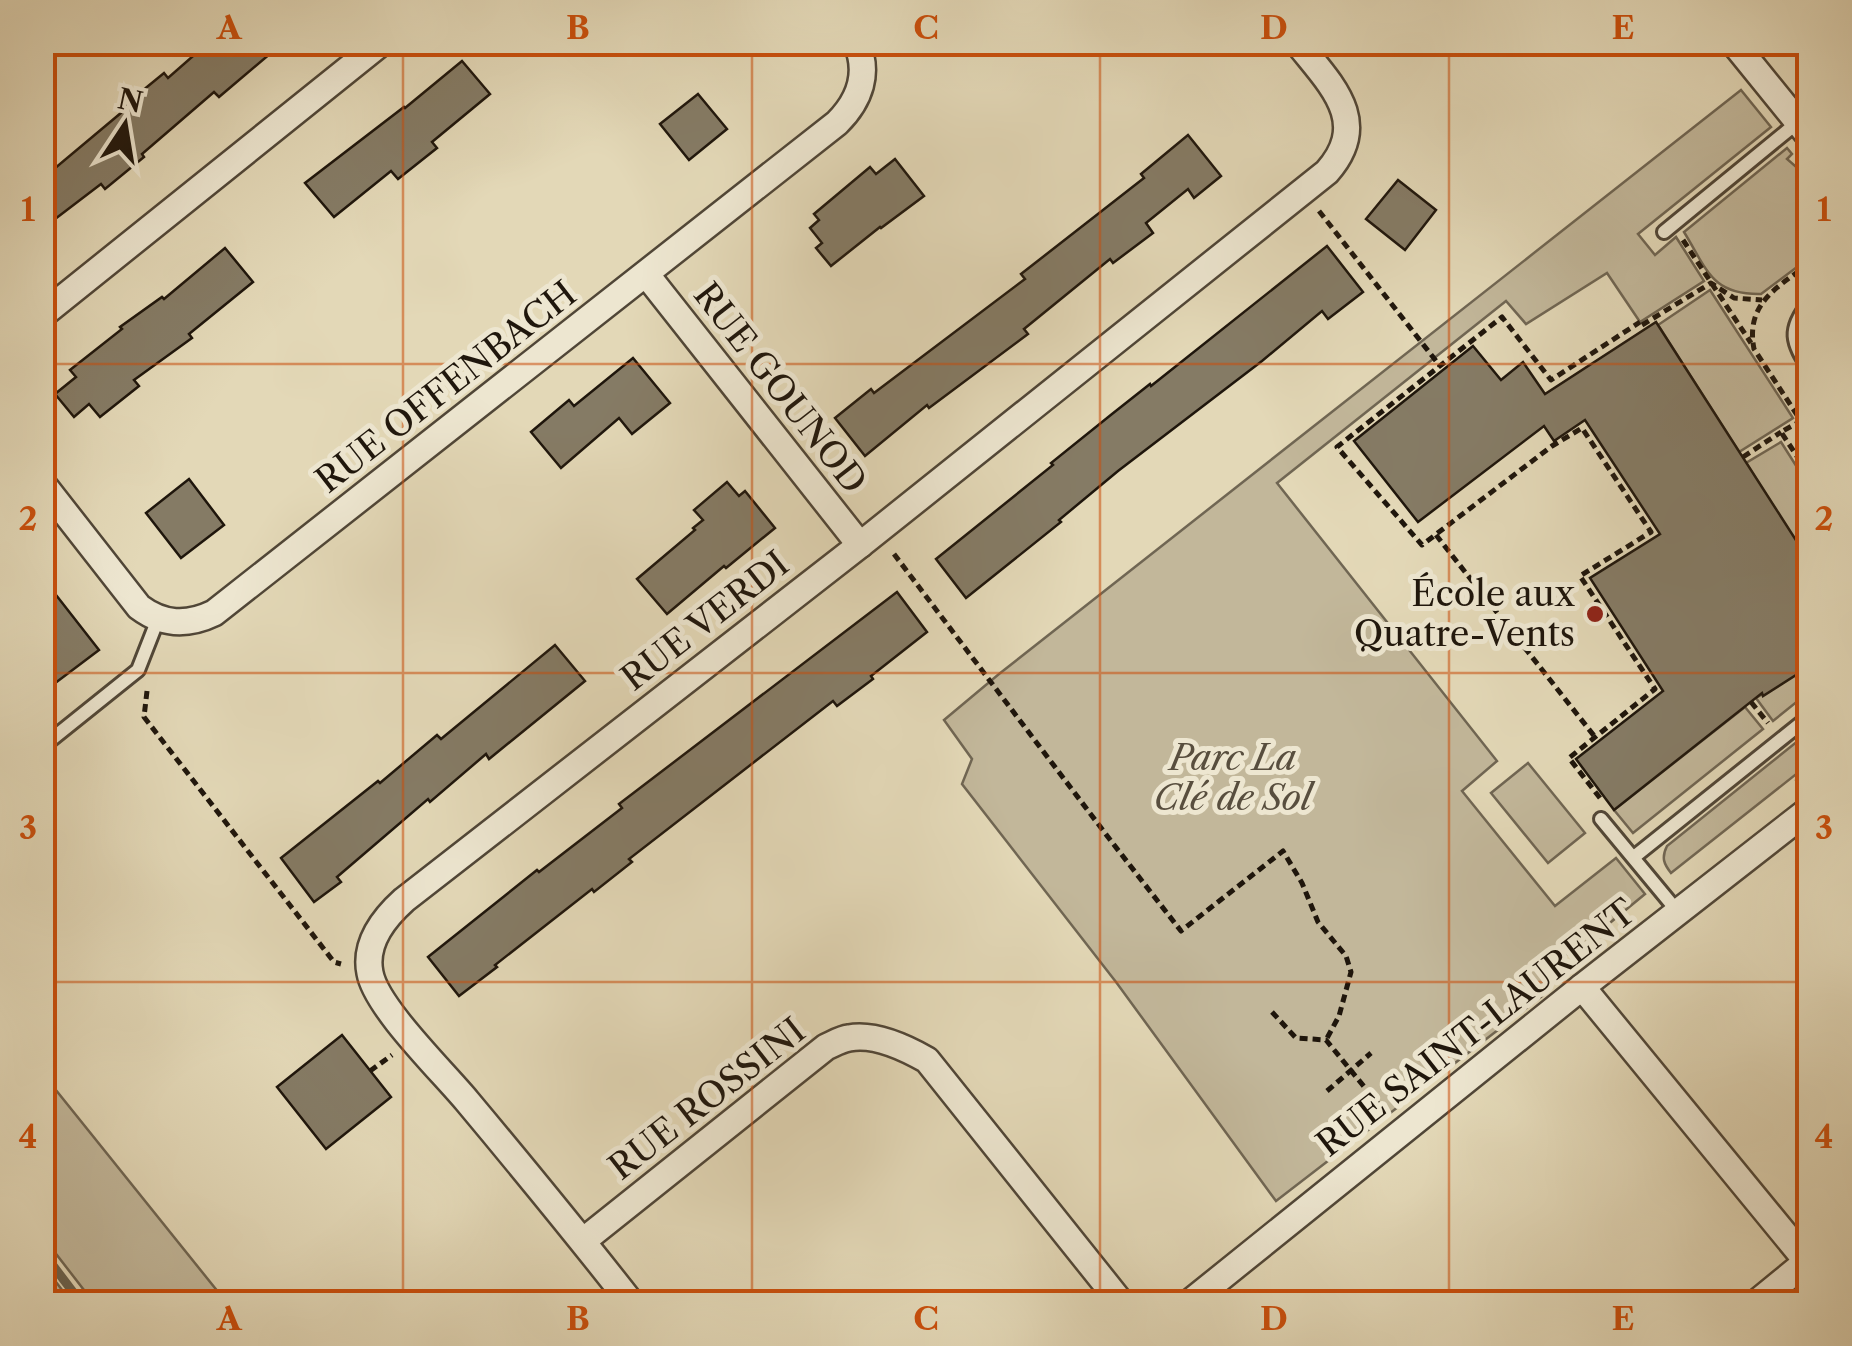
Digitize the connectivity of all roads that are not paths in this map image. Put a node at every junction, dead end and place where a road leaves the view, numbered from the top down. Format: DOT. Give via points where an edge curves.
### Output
graph roads {
  1 [pos="382,42"];
  2 [pos="856,42"];
  3 [pos="1297,42"];
  4 [pos="1732,42"];
  5 [pos="1804,130"];
  6 [pos="1664,232"];
  7 [pos="646,274"];
  8 [pos="1810,302"];
  9 [pos="42,315"];
  10 [pos="1810,370"];
  11 [pos="42,483"];
  12 [pos="860,544"];
  13 [pos="158,619"];
  14 [pos="1810,716"];
  15 [pos="42,746"];
  16 [pos="1810,809"];
  17 [pos="1602,820"];
  18 [pos="1634,856"];
  19 [pos="1678,912"];
  20 [pos="1582,987"];
  21 [pos="583,1241"];
  22 [pos="1808,1262"];
  23 [pos="632,1304"];
  24 [pos="1122,1304"];
  25 [pos="1188,1304"];
  26 [pos="1755,1304"];
  1 -- 9 [label="street"];
  2 -- 7 [label="street, RUE OFFENBACH" via="863,74 852,108"];
  3 -- 12 [label="street, RUE VERDI" via="1345,109 1348,126 1337,161"];
  4 -- 5 [label="street"];
  5 -- 6 [label="lane"];
  7 -- 12 [label="street, RUE GOUNOD"];
  7 -- 13 [label="street, RUE OFFENBACH" via="214,613 186,622"];
  8 -- 10 [label="lane" via="1793,333"];
  11 -- 13 [label="street" via="138,607"];
  12 -- 21 [label="street, RUE VERDI" via="404,900 382,922 368,957 377,991 412,1040"];
  13 -- 15 [label="lane" via="138,670"];
  14 -- 18 [label="lane"];
  16 -- 19 [label="street, RUE SAINT-LAURENT"];
  17 -- 18 [label="lane"];
  18 -- 19 [label="lane"];
  19 -- 20 [label="street, RUE SAINT-LAURENT"];
  20 -- 22 [label="street"];
  20 -- 25 [label="street, RUE SAINT-LAURENT"];
  21 -- 23 [label="street"];
  21 -- 24 [label="street, RUE ROSSINI" via="826,1046 850,1037 906,1048 928,1060"];
  22 -- 26 [label="street"];
}
